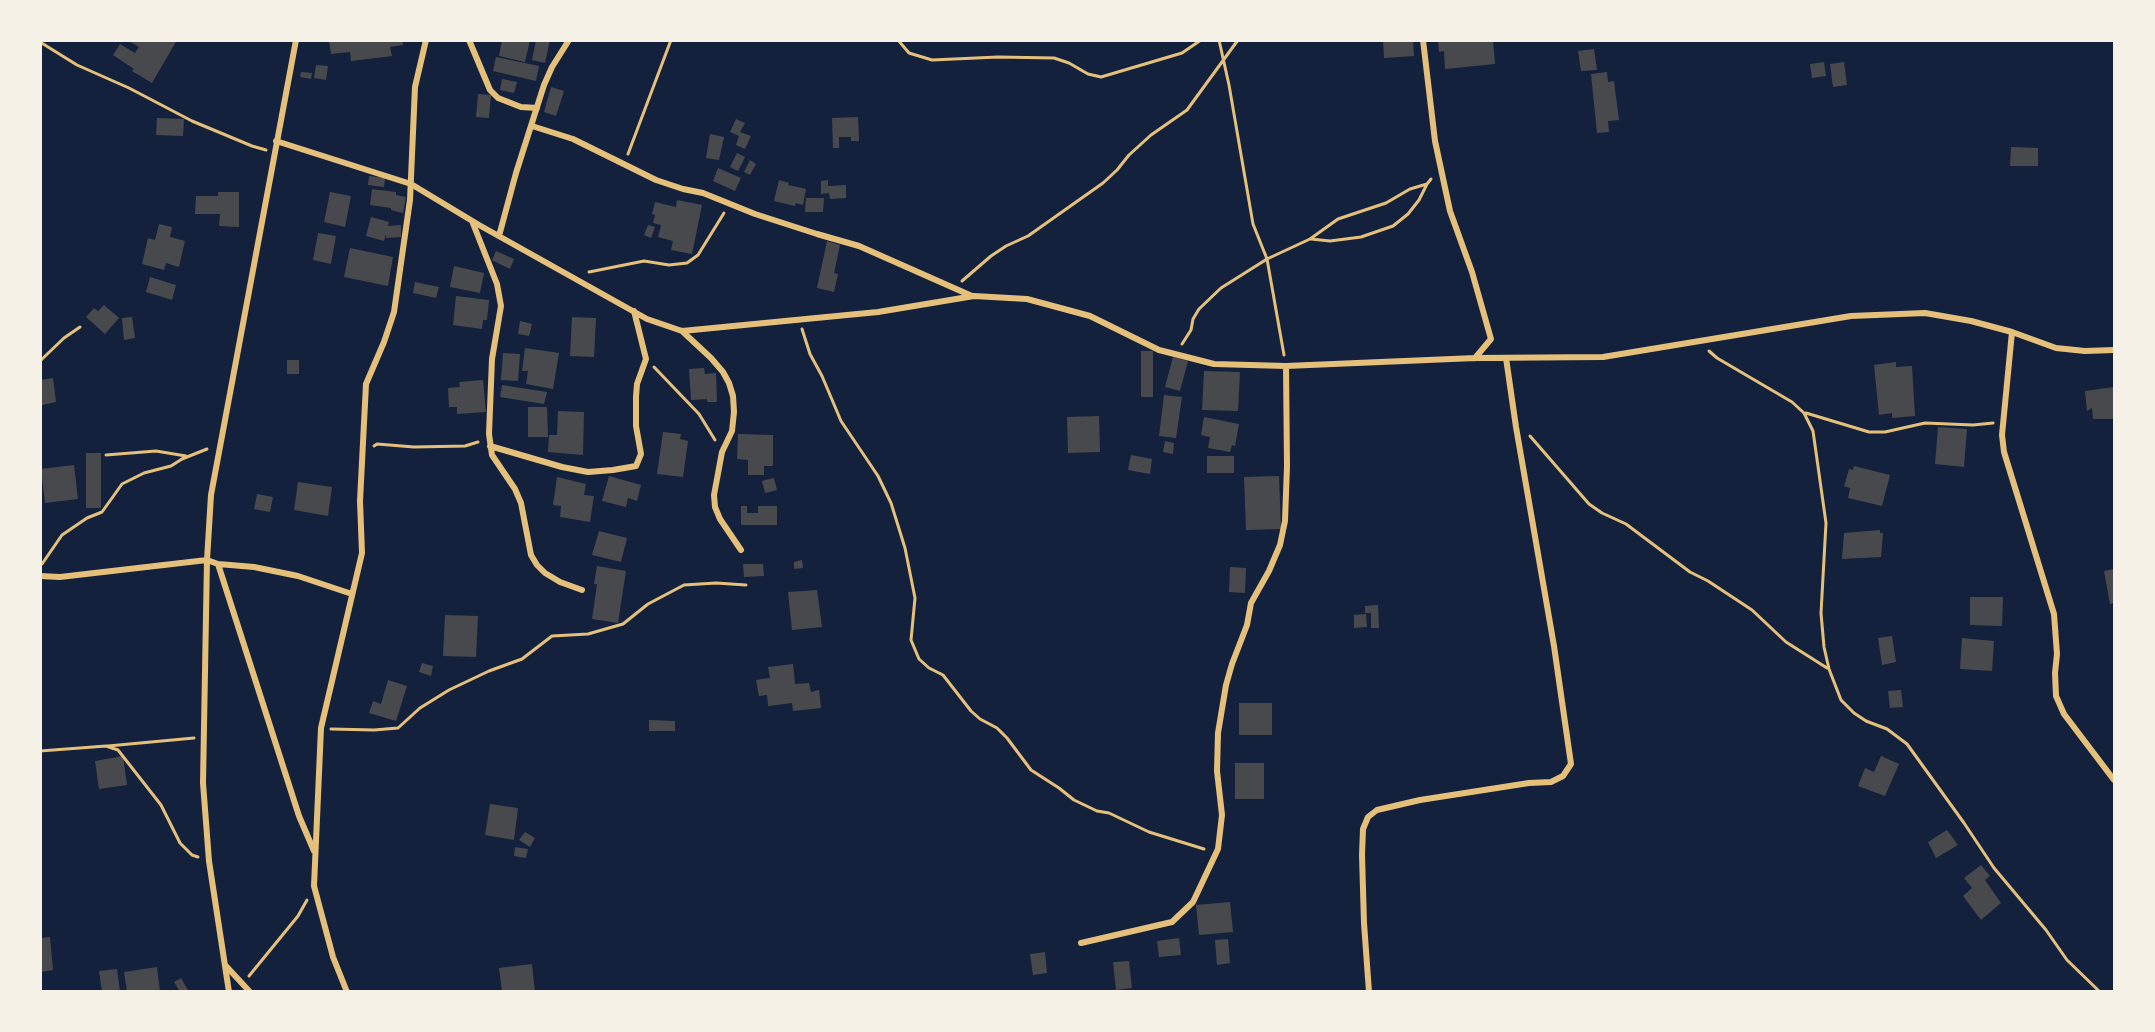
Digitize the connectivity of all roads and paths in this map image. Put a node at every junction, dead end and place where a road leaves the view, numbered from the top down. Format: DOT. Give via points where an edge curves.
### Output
graph roads {
  1 [pos="296,40"];
  2 [pos="426,40"];
  3 [pos="469,40"];
  4 [pos="569,40"];
  5 [pos="671,40"];
  6 [pos="898,40"];
  7 [pos="1201,40"];
  8 [pos="1219,40"];
  9 [pos="1238,40"];
  10 [pos="1423,40"];
  11 [pos="40,42"];
  12 [pos="1224,60"];
  13 [pos="537,108"];
  14 [pos="532,126"];
  15 [pos="276,141"];
  16 [pos="274,152"];
  17 [pos="624,164"];
  18 [pos="1441,168"];
  19 [pos="411,184"];
  20 [pos="1426,184"];
  21 [pos="729,204"];
  22 [pos="472,221"];
  23 [pos="499,236"];
  24 [pos="1310,239"];
  25 [pos="1267,259"];
  26 [pos="572,276"];
  27 [pos="956,289"];
  28 [pos="974,296"];
  29 [pos="634,311"];
  30 [pos="799,320"];
  31 [pos="80,327"];
  32 [pos="682,331"];
  33 [pos="2012,332"];
  34 [pos="1698,342"];
  35 [pos="2115,350"];
  36 [pos="1173,354"];
  37 [pos="1475,358"];
  38 [pos="1506,358"];
  39 [pos="646,359"];
  40 [pos="40,361"];
  41 [pos="1286,366"];
  42 [pos="1804,413"];
  43 [pos="2005,420"];
  44 [pos="1515,424"];
  45 [pos="489,434"];
  46 [pos="223,442"];
  47 [pos="489,446"];
  48 [pos="362,453"];
  49 [pos="722,453"];
  50 [pos="106,455"];
  51 [pos="188,456"];
  52 [pos="741,550"];
  53 [pos="207,560"];
  54 [pos="218,564"];
  55 [pos="40,567"];
  56 [pos="40,576"];
  57 [pos="746,585"];
  58 [pos="582,590"];
  59 [pos="352,594"];
  60 [pos="1829,669"];
  61 [pos="321,728"];
  62 [pos="204,736"];
  63 [pos="106,746"];
  64 [pos="40,751"];
  65 [pos="2115,780"];
  66 [pos="1218,849"];
  67 [pos="315,855"];
  68 [pos="209,861"];
  69 [pos="314,886"];
  70 [pos="1081,943"];
  71 [pos="226,966"];
  72 [pos="242,984"];
  73 [pos="229,992"];
  74 [pos="249,992"];
  75 [pos="347,992"];
  76 [pos="1370,992"];
  77 [pos="2100,992"];
  1 -- 15 [label="street"];
  2 -- 19 [label="street" via="416,87"];
  3 -- 13 [label="street" via="490,90 498,98 520,107"];
  4 -- 13 [label="street" via="548,76"];
  5 -- 17 [label="path"];
  6 -- 7 [label="path" via="909,53 932,60 1054,58 1101,76 1182,53"];
  8 -- 12 [label="path"];
  9 -- 12 [label="path"];
  10 -- 18 [label="street"];
  11 -- 16 [label="path" via="77,65 192,121"];
  12 -- 25 [label="path" via="1253,224"];
  12 -- 27 [label="path" via="1187,110 1143,142 1103,183 1028,236 992,256"];
  13 -- 14 [label="street"];
  14 -- 17 [label="street" via="573,139"];
  14 -- 23 [label="street"];
  15 -- 16 [label="street"];
  15 -- 19 [label="street"];
  16 -- 46 [label="street"];
  17 -- 21 [label="street" via="656,180"];
  18 -- 20 [label="path"];
  18 -- 37 [label="street" via="1450,211 1491,339"];
  19 -- 22 [label="street"];
  19 -- 48 [label="street" via="394,312 366,384"];
  20 -- 24 [label="path" via="1338,219"];
  20 -- 24 [label="path" via="1419,200 1393,226 1361,237"];
  21 -- 26 [label="path" via="698,255 687,263 644,261"];
  21 -- 27 [label="street" via="859,246"];
  22 -- 23 [label="street"];
  22 -- 45 [label="street" via="497,284 501,306 492,359"];
  23 -- 26 [label="street"];
  24 -- 25 [label="path"];
  25 -- 36 [label="path" via="1221,288 1199,309 1187,337"];
  25 -- 41 [label="path"];
  26 -- 29 [label="street"];
  27 -- 28 [label="street"];
  28 -- 30 [label="street"];
  28 -- 36 [label="street" via="1027,298 1090,316"];
  29 -- 32 [label="street"];
  29 -- 39 [label="street"];
  30 -- 32 [label="street"];
  30 -- 66 [label="path" via="841,422 878,476 891,503 915,598 911,640 919,659 943,675 980,719 997,728 1031,770 1074,800 1196,848"];
  31 -- 40 [label="path"];
  32 -- 49 [label="street" via="711,358 729,383 734,412 732,431"];
  33 -- 34 [label="street" via="1925,313 1851,316"];
  33 -- 35 [label="street" via="2056,348"];
  33 -- 43 [label="street"];
  34 -- 38 [label="street" via="1603,357"];
  34 -- 42 [label="path"];
  36 -- 41 [label="street" via="1214,364"];
  37 -- 38 [label="street"];
  37 -- 41 [label="street"];
  38 -- 44 [label="street"];
  39 -- 47 [label="street" via="637,384 635,418 640,453 636,466 588,472"];
  39 -- 49 [label="path" via="699,414"];
  41 -- 66 [label="street" via="1285,521 1276,554 1251,603 1226,685 1218,733 1222,815"];
  42 -- 43 [label="path" via="1869,432 1925,423 1985,425"];
  42 -- 60 [label="path" via="1813,432 1825,510 1821,613"];
  43 -- 65 [label="street" via="2004,452 2054,614 2056,696 2064,714"];
  44 -- 60 [label="path" via="1535,440 1589,504 1626,524 1690,572 1752,610 1786,642"];
  44 -- 76 [label="street" via="1571,764 1563,776 1551,782 1420,800 1377,810 1368,817 1363,829 1362,855"];
  45 -- 47 [label="street"];
  45 -- 48 [label="path" via="465,446 377,444"];
  46 -- 51 [label="path"];
  46 -- 53 [label="street" via="211,495"];
  47 -- 58 [label="street" via="521,502 531,555 537,565 560,582"];
  48 -- 59 [label="street" via="362,553"];
  49 -- 52 [label="street" via="715,507"];
  50 -- 51 [label="path" via="156,451"];
  51 -- 55 [label="path" via="122,484 102,512 62,535"];
  53 -- 54 [label="street"];
  53 -- 56 [label="street"];
  53 -- 62 [label="street"];
  54 -- 59 [label="street" via="298,576"];
  54 -- 67 [label="street"];
  57 -- 61 [label="path" via="684,585 648,604 623,624 588,634 552,636 522,659 489,671 430,702 398,728"];
  59 -- 61 [label="street"];
  60 -- 77 [label="path" via="1841,700 1854,713 1907,744 1994,868 2067,960"];
  61 -- 67 [label="street"];
  62 -- 63 [label="path"];
  62 -- 68 [label="street"];
  63 -- 64 [label="path"];
  63 -- 68 [label="path" via="118,750 148,786 180,843 192,855"];
  66 -- 70 [label="street" via="1193,902 1172,922"];
  67 -- 69 [label="street"];
  68 -- 71 [label="street"];
  69 -- 72 [label="path" via="298,916"];
  69 -- 75 [label="street"];
  71 -- 72 [label="street"];
  71 -- 73 [label="street"];
  72 -- 74 [label="street"];
}
